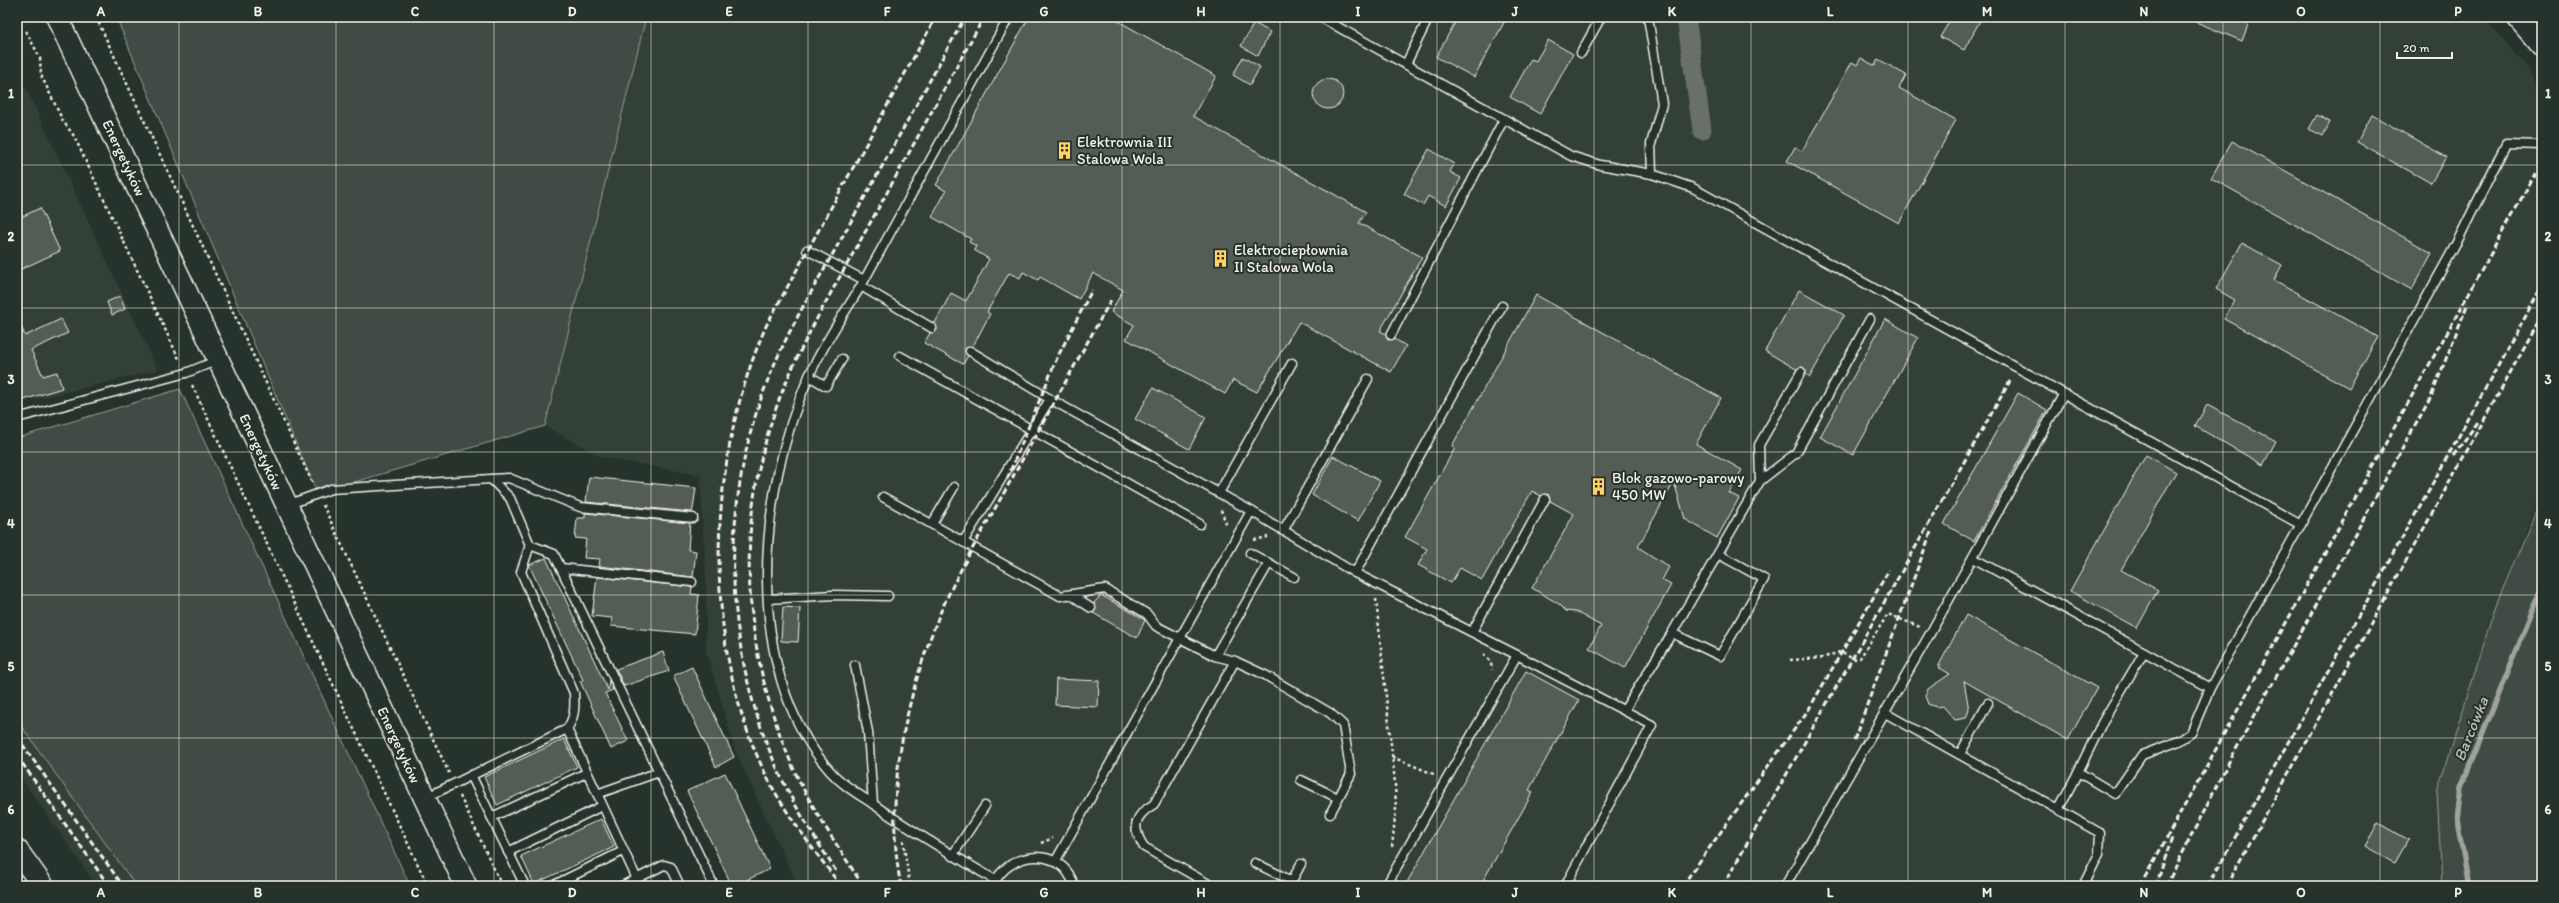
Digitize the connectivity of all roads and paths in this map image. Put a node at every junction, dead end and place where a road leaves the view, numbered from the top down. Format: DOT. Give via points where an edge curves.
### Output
graph roads {
  1 [pos="57,17"];
  2 [pos="96,17"];
  3 [pos="1009,17"];
  4 [pos="1320,17"];
  5 [pos="1429,17"];
  6 [pos="1601,17"];
  7 [pos="1648,17"];
  8 [pos="2518,17"];
  9 [pos="26,32"];
  10 [pos="2542,45"];
  11 [pos="1581,53"];
  12 [pos="1406,64"];
  13 [pos="1504,119"];
  14 [pos="2542,145"];
  15 [pos="1652,174"];
  16 [pos="807,250"];
  17 [pos="862,283"];
  18 [pos="1502,306"];
  19 [pos="1870,320"];
  20 [pos="932,328"];
  21 [pos="1391,335"];
  22 [pos="970,351"];
  23 [pos="900,356"];
  24 [pos="842,359"];
  25 [pos="218,360"];
  26 [pos="1292,363"];
  27 [pos="1801,372"];
  28 [pos="186,373"];
  29 [pos="809,376"];
  30 [pos="1368,379"];
  31 [pos="2063,395"];
  32 [pos="1050,399"];
  33 [pos="17,418"];
  34 [pos="1031,430"];
  35 [pos="491,479"];
  36 [pos="1760,481"];
  37 [pos="954,487"];
  38 [pos="317,493"];
  39 [pos="1221,494"];
  40 [pos="883,497"];
  41 [pos="1545,499"];
  42 [pos="286,505"];
  43 [pos="1252,511"];
  44 [pos="693,518"];
  45 [pos="932,524"];
  46 [pos="1200,524"];
  47 [pos="2301,525"];
  48 [pos="1283,531"];
  49 [pos="1226,533"];
  50 [pos="963,542"];
  51 [pos="530,545"];
  52 [pos="1250,553"];
  53 [pos="1718,554"];
  54 [pos="1973,558"];
  55 [pos="1268,563"];
  56 [pos="561,568"];
  57 [pos="1356,573"];
  58 [pos="1294,577"];
  59 [pos="692,582"];
  60 [pos="1071,594"];
  61 [pos="888,596"];
  62 [pos="768,600"];
  63 [pos="1091,608"];
  64 [pos="1472,632"];
  65 [pos="1931,632"];
  66 [pos="1672,633"];
  67 [pos="1181,637"];
  68 [pos="1480,650"];
  69 [pos="2144,652"];
  70 [pos="1517,655"];
  71 [pos="1215,656"];
  72 [pos="1790,660"];
  73 [pos="1235,661"];
  74 [pos="855,665"];
  75 [pos="1493,674"];
  76 [pos="2210,688"];
  77 [pos="1988,703"];
  78 [pos="1625,709"];
  79 [pos="1885,712"];
  80 [pos="567,730"];
  81 [pos="1960,754"];
  82 [pos="1392,757"];
  83 [pos="1440,768"];
  84 [pos="659,772"];
  85 [pos="2078,772"];
  86 [pos="586,773"];
  87 [pos="471,775"];
  88 [pos="1436,775"];
  89 [pos="1301,780"];
  90 [pos="1432,782"];
  91 [pos="454,785"];
  92 [pos="597,794"];
  93 [pos="424,798"];
  94 [pos="1338,798"];
  95 [pos="874,804"];
  96 [pos="602,806"];
  97 [pos="985,806"];
  98 [pos="2059,808"];
  99 [pos="1330,814"];
  100 [pos="492,817"];
  101 [pos="902,824"];
  102 [pos="1056,836"];
  103 [pos="1036,845"];
  104 [pos="1397,845"];
  105 [pos="17,850"];
  106 [pos="624,851"];
  107 [pos="508,852"];
  108 [pos="1393,852"];
  109 [pos="952,856"];
  110 [pos="1055,862"];
  111 [pos="1255,862"];
  112 [pos="1301,864"];
  113 [pos="637,879"];
  114 [pos="994,883"];
  115 [pos="1291,884"];
  116 [pos="43,886"];
  117 [pos="428,886"];
  118 [pos="466,886"];
  119 [pos="502,886"];
  120 [pos="525,886"];
  121 [pos="552,886"];
  122 [pos="622,886"];
  123 [pos="680,886"];
  124 [pos="714,886"];
  125 [pos="910,886"];
  126 [pos="1074,886"];
  127 [pos="1212,886"];
  128 [pos="1386,886"];
  129 [pos="1566,886"];
  130 [pos="1785,886"];
  131 [pos="2084,886"];
  1 -- 25 [label="main road, Energetyków"];
  2 -- 38 [label="path"];
  3 -- 17 [label="lane"];
  4 -- 12 [label="lane"];
  5 -- 12 [label="lane"];
  6 -- 11 [label="lane"];
  7 -- 15 [label="lane" via="1662,104 1651,144"];
  8 -- 10 [label="main road"];
  9 -- 28 [label="path" via="40,58 41,75 63,121 74,136"];
  12 -- 13 [label="lane"];
  13 -- 15 [label="lane" via="1571,156 1600,166"];
  13 -- 21 [label="lane"];
  14 -- 47 [label="lane" via="2506,144 2455,246"];
  15 -- 31 [label="lane" via="1693,188"];
  16 -- 17 [label="lane"];
  17 -- 20 [label="lane"];
  17 -- 29 [label="lane"];
  18 -- 57 [label="lane"];
  19 -- 36 [label="lane" via="1796,453"];
  22 -- 32 [label="lane"];
  23 -- 34 [label="lane"];
  24 -- 29 [label="lane" via="826,386"];
  25 -- 28 [label="lane"];
  25 -- 42 [label="main road, Energetyków"];
  26 -- 39 [label="lane"];
  27 -- 36 [label="lane" via="1759,444"];
  28 -- 33 [label="lane"];
  28 -- 117 [label="path"];
  29 -- 62 [label="lane" via="788,436 780,471 768,547"];
  30 -- 48 [label="lane"];
  31 -- 47 [label="lane"];
  31 -- 54 [label="lane"];
  32 -- 34 [label="lane"];
  32 -- 39 [label="lane"];
  34 -- 46 [label="lane"];
  34 -- 50 [label="lane"];
  35 -- 38 [label="lane" via="331,489"];
  35 -- 44 [label="lane" via="509,478 580,507"];
  35 -- 51 [label="lane" via="510,498"];
  36 -- 53 [label="lane"];
  37 -- 45 [label="lane"];
  38 -- 42 [label="lane"];
  38 -- 91 [label="path"];
  39 -- 43 [label="lane"];
  39 -- 49 [label="path" via="1218,506 1227,523"];
  40 -- 45 [label="lane"];
  41 -- 64 [label="lane"];
  42 -- 93 [label="main road, Energetyków"];
  43 -- 48 [label="lane"];
  43 -- 67 [label="lane"];
  45 -- 50 [label="lane"];
  47 -- 76 [label="lane"];
  48 -- 57 [label="lane"];
  50 -- 60 [label="lane" via="1060,596"];
  51 -- 56 [label="lane" via="554,554"];
  51 -- 80 [label="lane" via="521,572 574,693 575,710"];
  52 -- 55 [label="lane"];
  53 -- 66 [label="lane"];
  53 -- 66 [label="lane" via="1764,579 1720,656"];
  54 -- 65 [label="lane"];
  54 -- 69 [label="lane"];
  55 -- 58 [label="lane"];
  55 -- 71 [label="lane"];
  56 -- 59 [label="lane"];
  56 -- 84 [label="lane"];
  57 -- 64 [label="lane"];
  60 -- 63 [label="lane"];
  60 -- 67 [label="lane" via="1105,589 1148,614 1156,626"];
  61 -- 62 [label="lane" via="833,595"];
  62 -- 95 [label="lane" via="775,654 783,684 811,747 831,772 853,792"];
  64 -- 70 [label="lane"];
  65 -- 72 [label="path" via="1888,614 1860,658 1854,659 1840,652 1822,658"];
  65 -- 79 [label="lane"];
  66 -- 78 [label="lane"];
  67 -- 71 [label="lane"];
  67 -- 110 [label="lane"];
  68 -- 75 [label="path" via="1491,663"];
  69 -- 76 [label="lane"];
  69 -- 85 [label="lane" via="2103,721"];
  70 -- 78 [label="lane"];
  70 -- 128 [label="lane"];
  71 -- 73 [label="lane"];
  73 -- 94 [label="lane" via="1330,712 1343,725 1351,774"];
  73 -- 127 [label="lane" via="1154,804 1142,811 1135,824 1137,837 1144,847"];
  74 -- 95 [label="lane" via="868,732"];
  76 -- 85 [label="lane" via="2191,732 2179,741 2142,755 2115,794"];
  77 -- 81 [label="lane"];
  78 -- 129 [label="lane" via="1652,725"];
  79 -- 81 [label="lane"];
  79 -- 130 [label="lane"];
  80 -- 86 [label="lane"];
  80 -- 87 [label="lane"];
  81 -- 98 [label="lane"];
  82 -- 88 [label="path"];
  83 -- 88 [label="path"];
  84 -- 92 [label="lane"];
  84 -- 124 [label="lane"];
  85 -- 98 [label="lane"];
  86 -- 92 [label="lane"];
  86 -- 100 [label="lane"];
  87 -- 91 [label="lane"];
  87 -- 100 [label="lane"];
  88 -- 90 [label="path"];
  89 -- 94 [label="lane"];
  91 -- 93 [label="lane"];
  91 -- 119 [label="path"];
  92 -- 96 [label="lane"];
  93 -- 118 [label="main road, Energetyków"];
  94 -- 99 [label="lane"];
  95 -- 101 [label="lane"];
  96 -- 106 [label="lane"];
  96 -- 107 [label="lane"];
  97 -- 109 [label="lane"];
  98 -- 131 [label="lane" via="2100,833 2099,854"];
  100 -- 107 [label="lane"];
  101 -- 109 [label="lane"];
  101 -- 125 [label="path"];
  102 -- 103 [label="path"];
  104 -- 108 [label="path"];
  105 -- 116 [label="main road"];
  106 -- 113 [label="lane"];
  106 -- 121 [label="lane"];
  107 -- 120 [label="lane"];
  109 -- 114 [label="lane"];
  110 -- 114 [label="lane" via="1036,857 1016,860 1008,865"];
  110 -- 126 [label="lane" via="1065,871"];
  111 -- 115 [label="lane"];
  112 -- 115 [label="lane"];
  113 -- 122 [label="lane"];
  113 -- 123 [label="lane" via="664,865 671,867"];
}
